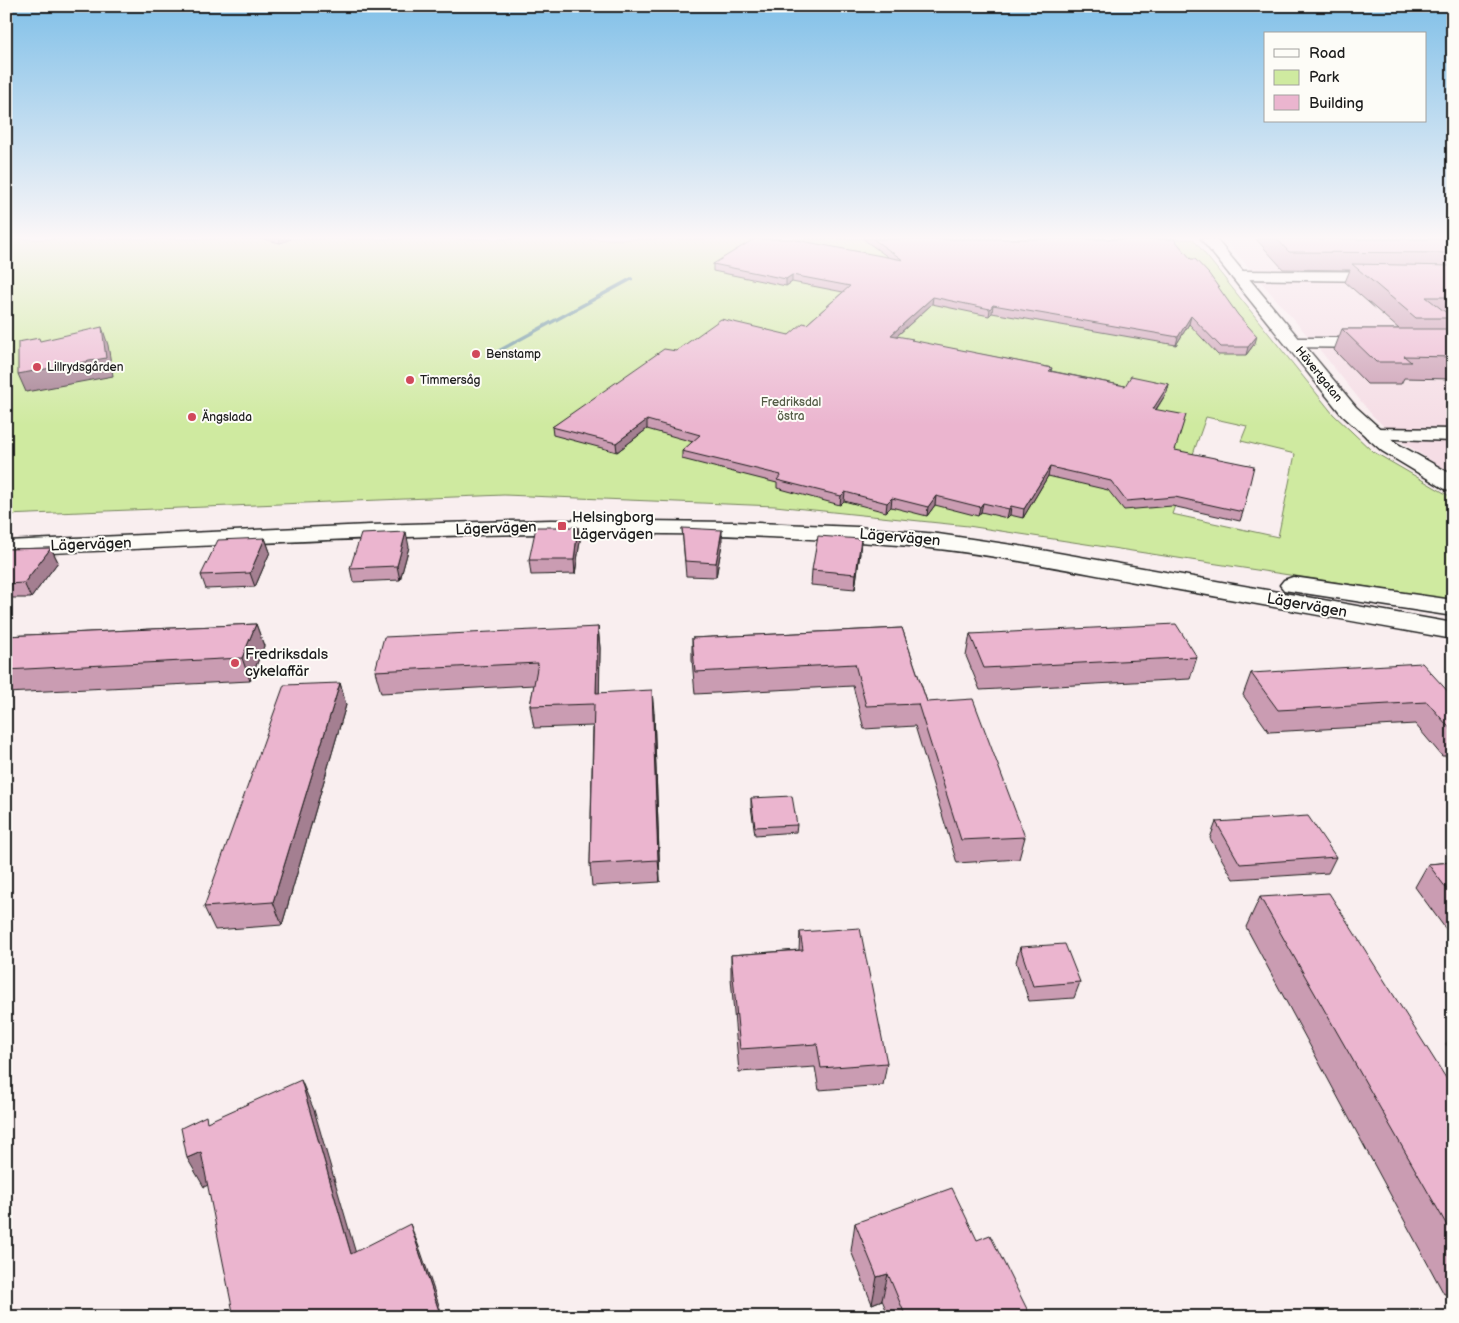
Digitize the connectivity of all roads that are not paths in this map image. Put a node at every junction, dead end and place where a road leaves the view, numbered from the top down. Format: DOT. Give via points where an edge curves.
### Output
graph roads {
  1 [pos="1260,301"];
  2 [pos="1295,343"];
  3 [pos="1393,344"];
  4 [pos="1374,434"];
  5 [pos="1453,435"];
  6 [pos="1453,484"];
  7 [pos="6,548"];
  8 [pos="1162,578"];
  9 [pos="1453,608"];
  10 [pos="1453,631"];
  1 -- 2 [label="street, Hävertgatan"];
  2 -- 3 [label="street"];
  2 -- 4 [label="street, Hävertgatan" via="1349,411"];
  4 -- 5 [label="street"];
  4 -- 6 [label="street, Hävertgatan" via="1389,447"];
  7 -- 8 [label="street, Lägervägen" via="562,526 665,527 902,536 1008,549"];
  8 -- 9 [label="street, Lägervägen" via="1294,585"];
  8 -- 10 [label="street, Lägervägen"];
}
